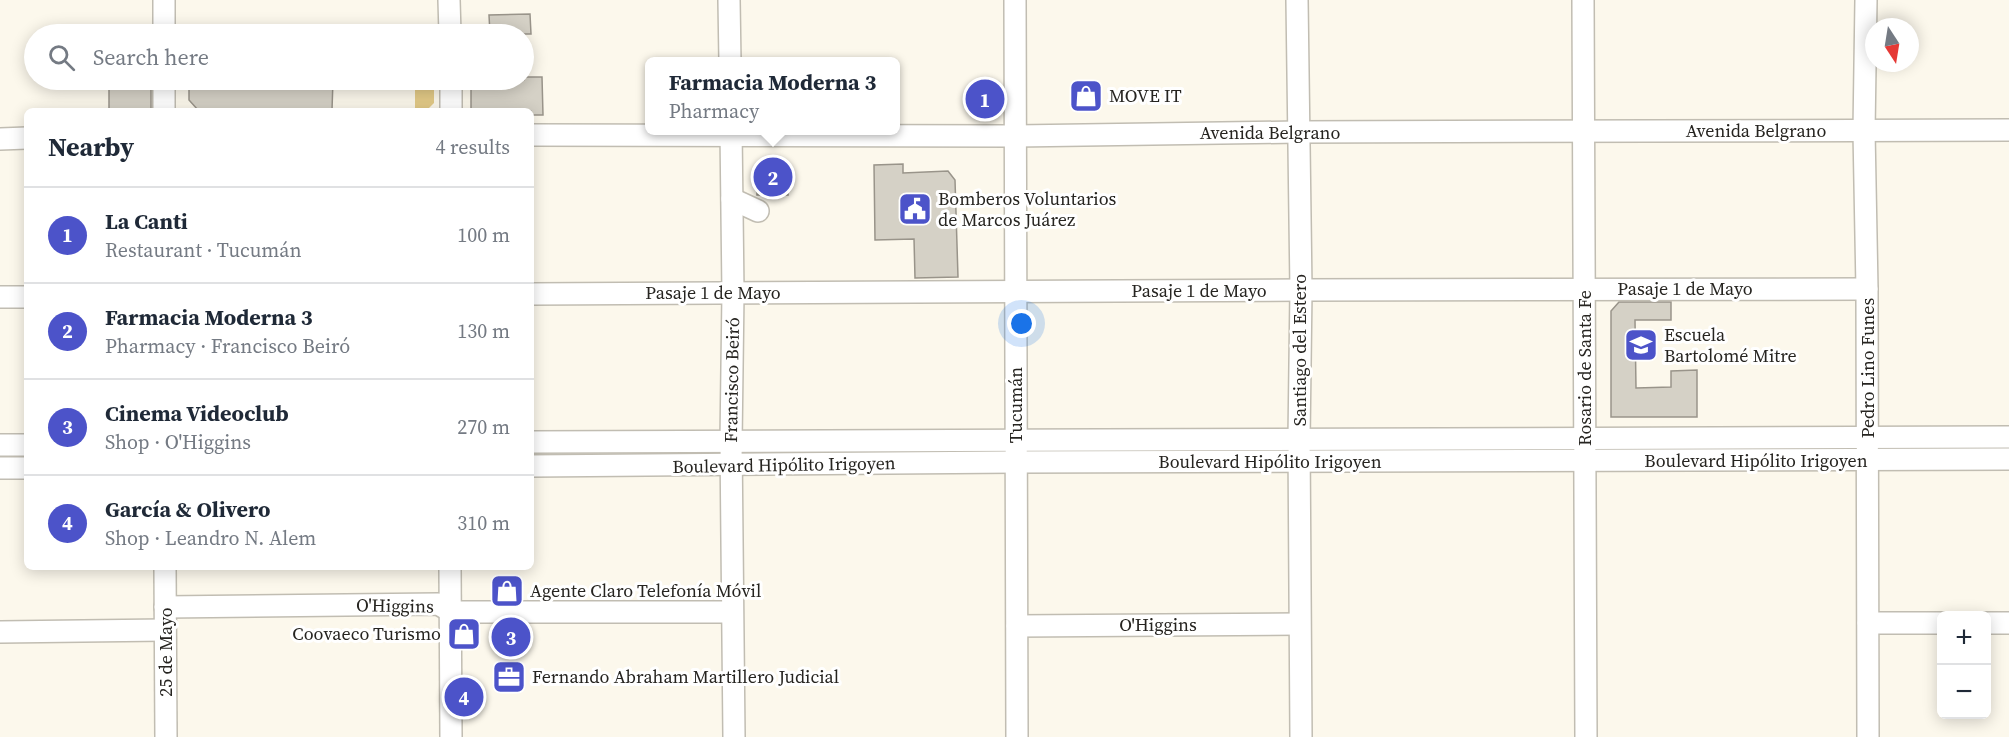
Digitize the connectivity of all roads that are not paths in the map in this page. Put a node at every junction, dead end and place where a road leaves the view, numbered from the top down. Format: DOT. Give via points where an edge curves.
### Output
graph roads {
  1 [pos="164,0"];
  2 [pos="449,0"];
  3 [pos="729,0"];
  4 [pos="1015,0"];
  5 [pos="1297,0"];
  6 [pos="1583,0"];
  7 [pos="1866,0"];
  8 [pos="164,24"];
  9 [pos="450,24"];
  10 [pos="730,57"];
  11 [pos="164,90"];
  12 [pos="451,90"];
  13 [pos="164,108"];
  14 [pos="451,108"];
  15 [pos="1864,130"];
  16 [pos="2009,130"];
  17 [pos="1298,132"];
  18 [pos="1584,132"];
  19 [pos="645,134"];
  20 [pos="534,135"];
  21 [pos="731,135"];
  22 [pos="900,135"];
  23 [pos="1016,136"];
  24 [pos="24,138"];
  25 [pos="0,139"];
  26 [pos="732,199"];
  27 [pos="758,212"];
  28 [pos="1867,289"];
  29 [pos="1301,290"];
  30 [pos="1585,290"];
  31 [pos="1016,292"];
  32 [pos="733,293"];
  33 [pos="534,294"];
  34 [pos="0,297"];
  35 [pos="24,297"];
  36 [pos="1868,437"];
  37 [pos="2009,437"];
  38 [pos="1585,438"];
  39 [pos="1299,439"];
  40 [pos="1016,441"];
  41 [pos="534,442"];
  42 [pos="731,442"];
  43 [pos="0,445"];
  44 [pos="24,445"];
  45 [pos="2009,459"];
  46 [pos="1585,461"];
  47 [pos="1868,461"];
  48 [pos="1016,462"];
  49 [pos="1299,462"];
  50 [pos="534,466"];
  51 [pos="732,466"];
  52 [pos="0,468"];
  53 [pos="24,468"];
  54 [pos="165,570"];
  55 [pos="450,570"];
  56 [pos="165,607"];
  57 [pos="452,612"];
  58 [pos="732,612"];
  59 [pos="1868,623"];
  60 [pos="1937,623"];
  61 [pos="1991,623"];
  62 [pos="2009,623"];
  63 [pos="1299,624"];
  64 [pos="1017,626"];
  65 [pos="165,630"];
  66 [pos="0,632"];
  67 [pos="166,737"];
  68 [pos="452,737"];
  69 [pos="734,737"];
  70 [pos="1017,737"];
  71 [pos="1300,737"];
  72 [pos="1586,737"];
  73 [pos="1868,737"];
  1 -- 8 [label="street"];
  2 -- 9 [label="street"];
  3 -- 10 [label="street"];
  4 -- 23 [label="street, Tucumán"];
  5 -- 17 [label="street, Santiago del Estero"];
  6 -- 18 [label="street, Rosario de Santa Fe"];
  7 -- 15 [label="street, Pedro Lino Funes"];
  11 -- 13 [label="street"];
  12 -- 14 [label="street"];
  15 -- 16 [label="street, Avenida Belgrano"];
  15 -- 18 [label="street, Avenida Belgrano"];
  15 -- 28 [label="street, Pedro Lino Funes"];
  17 -- 18 [label="street, Avenida Belgrano"];
  17 -- 23 [label="street, Avenida Belgrano"];
  17 -- 29 [label="street, Santiago del Estero"];
  18 -- 30 [label="street, Rosario de Santa Fe"];
  19 -- 20 [label="street, Avenida Belgrano"];
  21 -- 26 [label="street, Francisco Beiró"];
  22 -- 23 [label="street, Avenida Belgrano"];
  23 -- 31 [label="street, Tucumán"];
  24 -- 25 [label="street"];
  26 -- 27 [label="street"];
  26 -- 32 [label="street, Francisco Beiró"];
  28 -- 30 [label="street, Pasaje 1 de Mayo"];
  28 -- 36 [label="street, Pedro Lino Funes"];
  29 -- 30 [label="street, Pasaje 1 de Mayo"];
  29 -- 31 [label="street, Pasaje 1 de Mayo"];
  29 -- 39 [label="street, Santiago del Estero"];
  30 -- 38 [label="street, Rosario de Santa Fe"];
  31 -- 32 [label="street, Pasaje 1 de Mayo"];
  31 -- 40 [label="street, Tucumán"];
  32 -- 33 [label="street, Pasaje 1 de Mayo"];
  32 -- 42 [label="street, Francisco Beiró"];
  34 -- 35 [label="street"];
  36 -- 37 [label="street, Boulevard Hipólito Irigoyen"];
  36 -- 38 [label="street, Boulevard Hipólito Irigoyen"];
  36 -- 47 [label="street, Pedro Lino Funes"];
  38 -- 39 [label="street, Boulevard Hipólito Irigoyen"];
  38 -- 46 [label="street, Rosario de Santa Fe"];
  39 -- 40 [label="street, Boulevard Hipólito Irigoyen"];
  39 -- 49 [label="street, Santiago del Estero"];
  40 -- 42 [label="street, Boulevard Hipólito Irigoyen"];
  40 -- 48 [label="street, Tucumán"];
  41 -- 42 [label="street, Boulevard Hipólito Irigoyen"];
  42 -- 51 [label="street, Francisco Beiró"];
  43 -- 44 [label="street"];
  45 -- 47 [label="street, Boulevard Hipólito Irigoyen"];
  46 -- 47 [label="street, Boulevard Hipólito Irigoyen"];
  46 -- 49 [label="street, Boulevard Hipólito Irigoyen"];
  46 -- 72 [label="street, Rosario de Santa Fe"];
  47 -- 59 [label="street, Pedro Lino Funes"];
  48 -- 49 [label="street, Boulevard Hipólito Irigoyen"];
  48 -- 51 [label="street, Boulevard Hipólito Irigoyen"];
  48 -- 64 [label="street, Tucumán"];
  49 -- 63 [label="street, Santiago del Estero"];
  50 -- 51 [label="street, Boulevard Hipólito Irigoyen"];
  51 -- 58 [label="street, Francisco Beiró"];
  52 -- 53 [label="street"];
  54 -- 56 [label="street, 25 de Mayo"];
  55 -- 57 [label="street"];
  56 -- 57 [label="street, O'Higgins" via="438,604"];
  56 -- 65 [label="street, 25 de Mayo"];
  57 -- 58 [label="street, O'Higgins"];
  57 -- 68 [label="street"];
  58 -- 69 [label="street, Francisco Beiró"];
  59 -- 60 [label="street"];
  59 -- 73 [label="street, Pedro Lino Funes"];
  61 -- 62 [label="street"];
  63 -- 64 [label="street, O'Higgins"];
  63 -- 71 [label="street, Santiago del Estero"];
  64 -- 70 [label="street, Tucumán"];
  65 -- 66 [label="street"];
  65 -- 67 [label="street, 25 de Mayo"];
}
